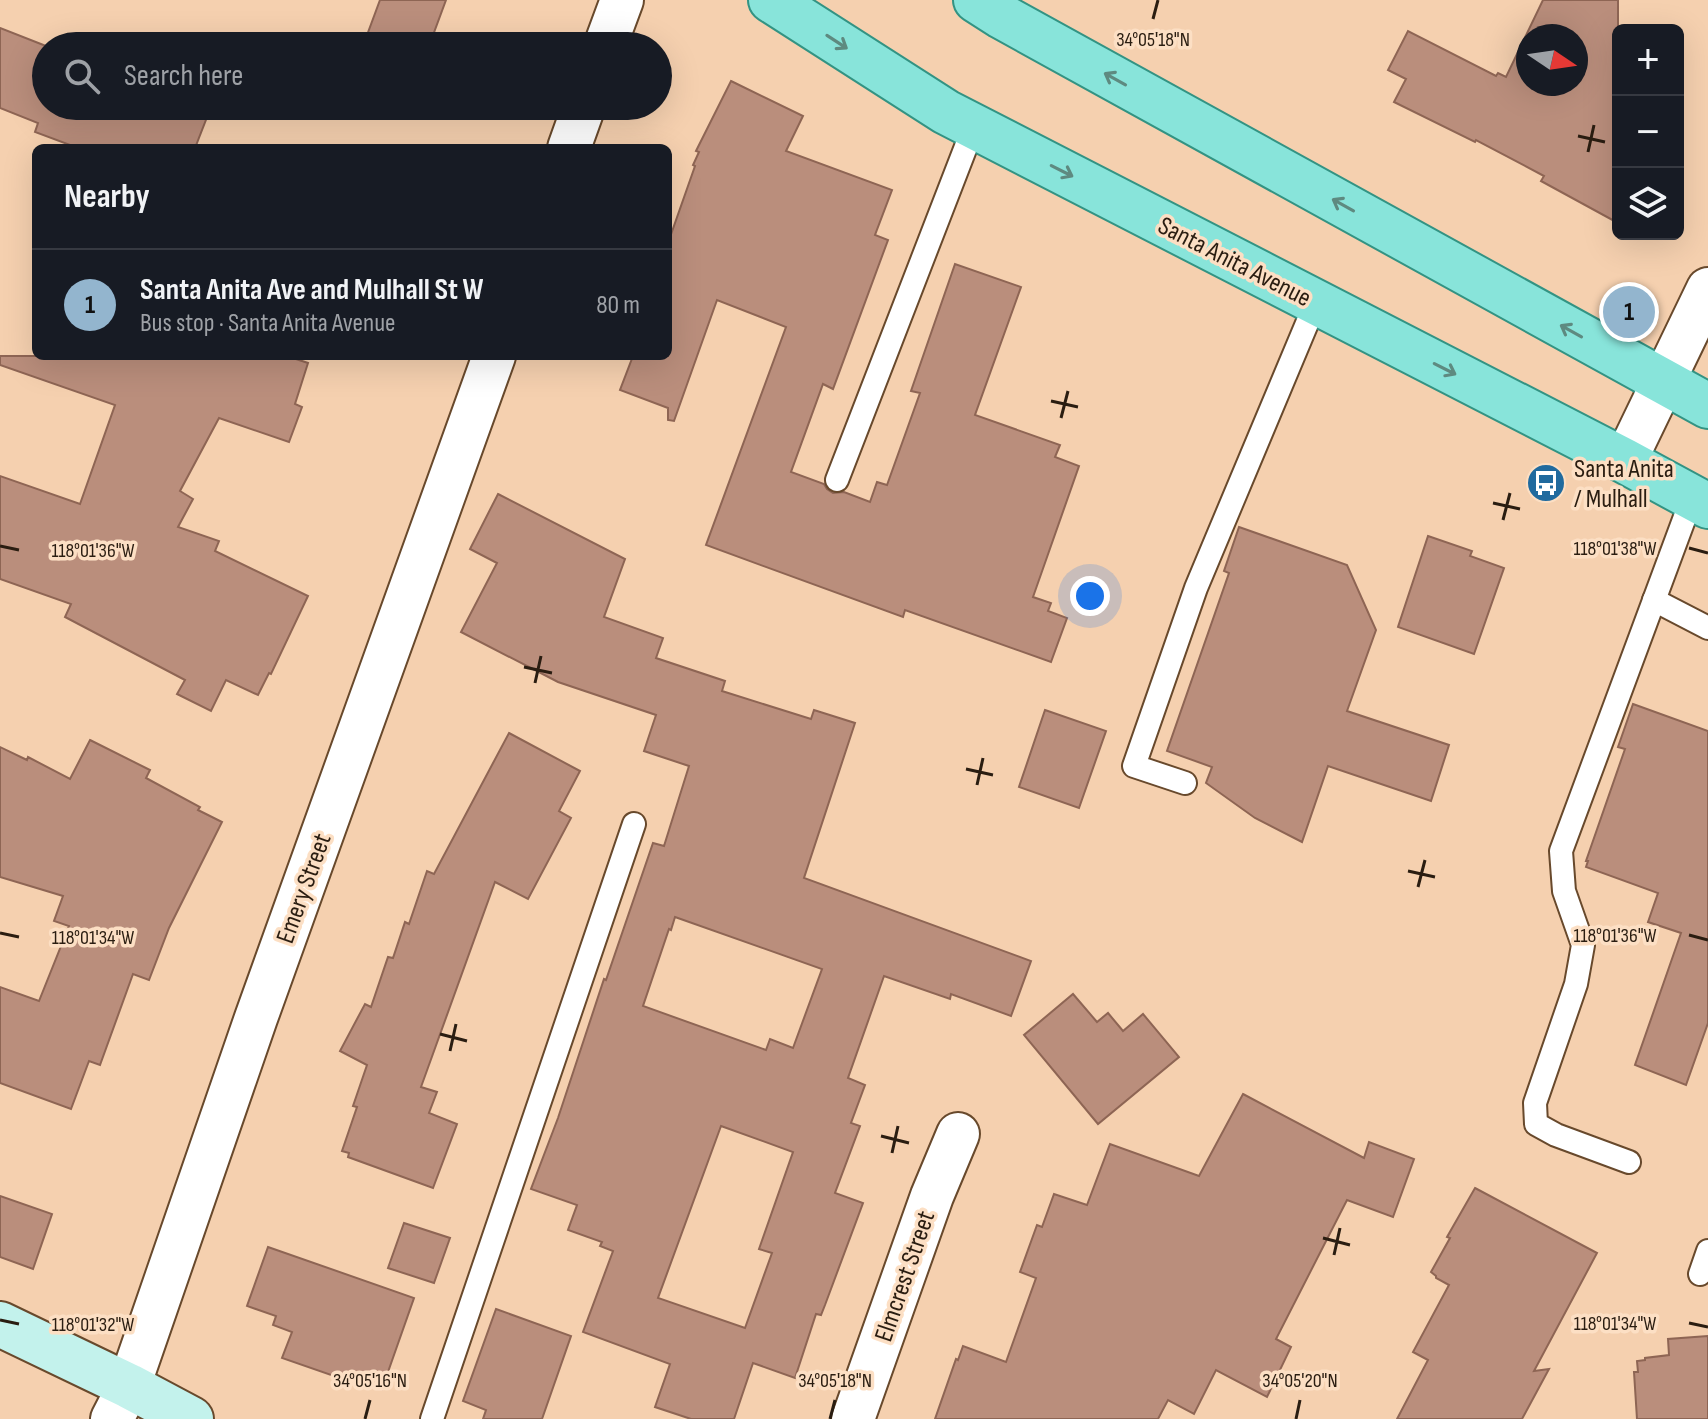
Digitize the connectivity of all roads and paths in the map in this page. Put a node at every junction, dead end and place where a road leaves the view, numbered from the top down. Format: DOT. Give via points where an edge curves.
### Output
graph roads {
  1 [pos="622,0"];
  2 [pos="771,0"];
  3 [pos="976,0"];
  4 [pos="610,32"];
  5 [pos="579,120"];
  6 [pos="974,126"];
  7 [pos="570,144"];
  8 [pos="1708,289"];
  9 [pos="1316,302"];
  10 [pos="493,360"];
  11 [pos="1663,382"];
  12 [pos="1708,406"];
  13 [pos="1625,461"];
  14 [pos="837,480"];
  15 [pos="1700,502"];
  16 [pos="1654,600"];
  17 [pos="1708,628"];
  18 [pos="1185,783"];
  19 [pos="634,824"];
  20 [pos="958,1134"];
  21 [pos="1629,1162"];
  22 [pos="1708,1251"];
  23 [pos="1700,1274"];
  24 [pos="0,1324"];
  25 [pos="121,1403"];
  26 [pos="191,1419"];
  27 [pos="432,1419"];
  28 [pos="853,1419"];
  1 -- 4 [label="street"];
  2 -- 6 [label="main road, Santa Anita Avenue, one-way"];
  11 -- 3 [label="main road, one-way"];
  5 -- 7 [label="street"];
  6 -- 9 [label="main road, Santa Anita Avenue, one-way"];
  6 -- 14 [label="lane"];
  8 -- 11 [label="street"];
  9 -- 13 [label="main road, Santa Anita Avenue, one-way"];
  9 -- 18 [label="lane" via="1196,588 1134,766"];
  10 -- 25 [label="street, Emery Street"];
  11 -- 12 [label="main road"];
  11 -- 13 [label="street"];
  13 -- 15 [label="main road, Santa Anita Avenue"];
  15 -- 16 [label="lane"];
  16 -- 17 [label="lane"];
  16 -- 21 [label="lane" via="1561,851 1564,891 1583,945 1576,984 1535,1103 1536,1124"];
  19 -- 27 [label="lane"];
  20 -- 28 [label="street, Elmcrest Street"];
  22 -- 23 [label="lane"];
  24 -- 25 [label="street"];
  25 -- 26 [label="street"];
}
